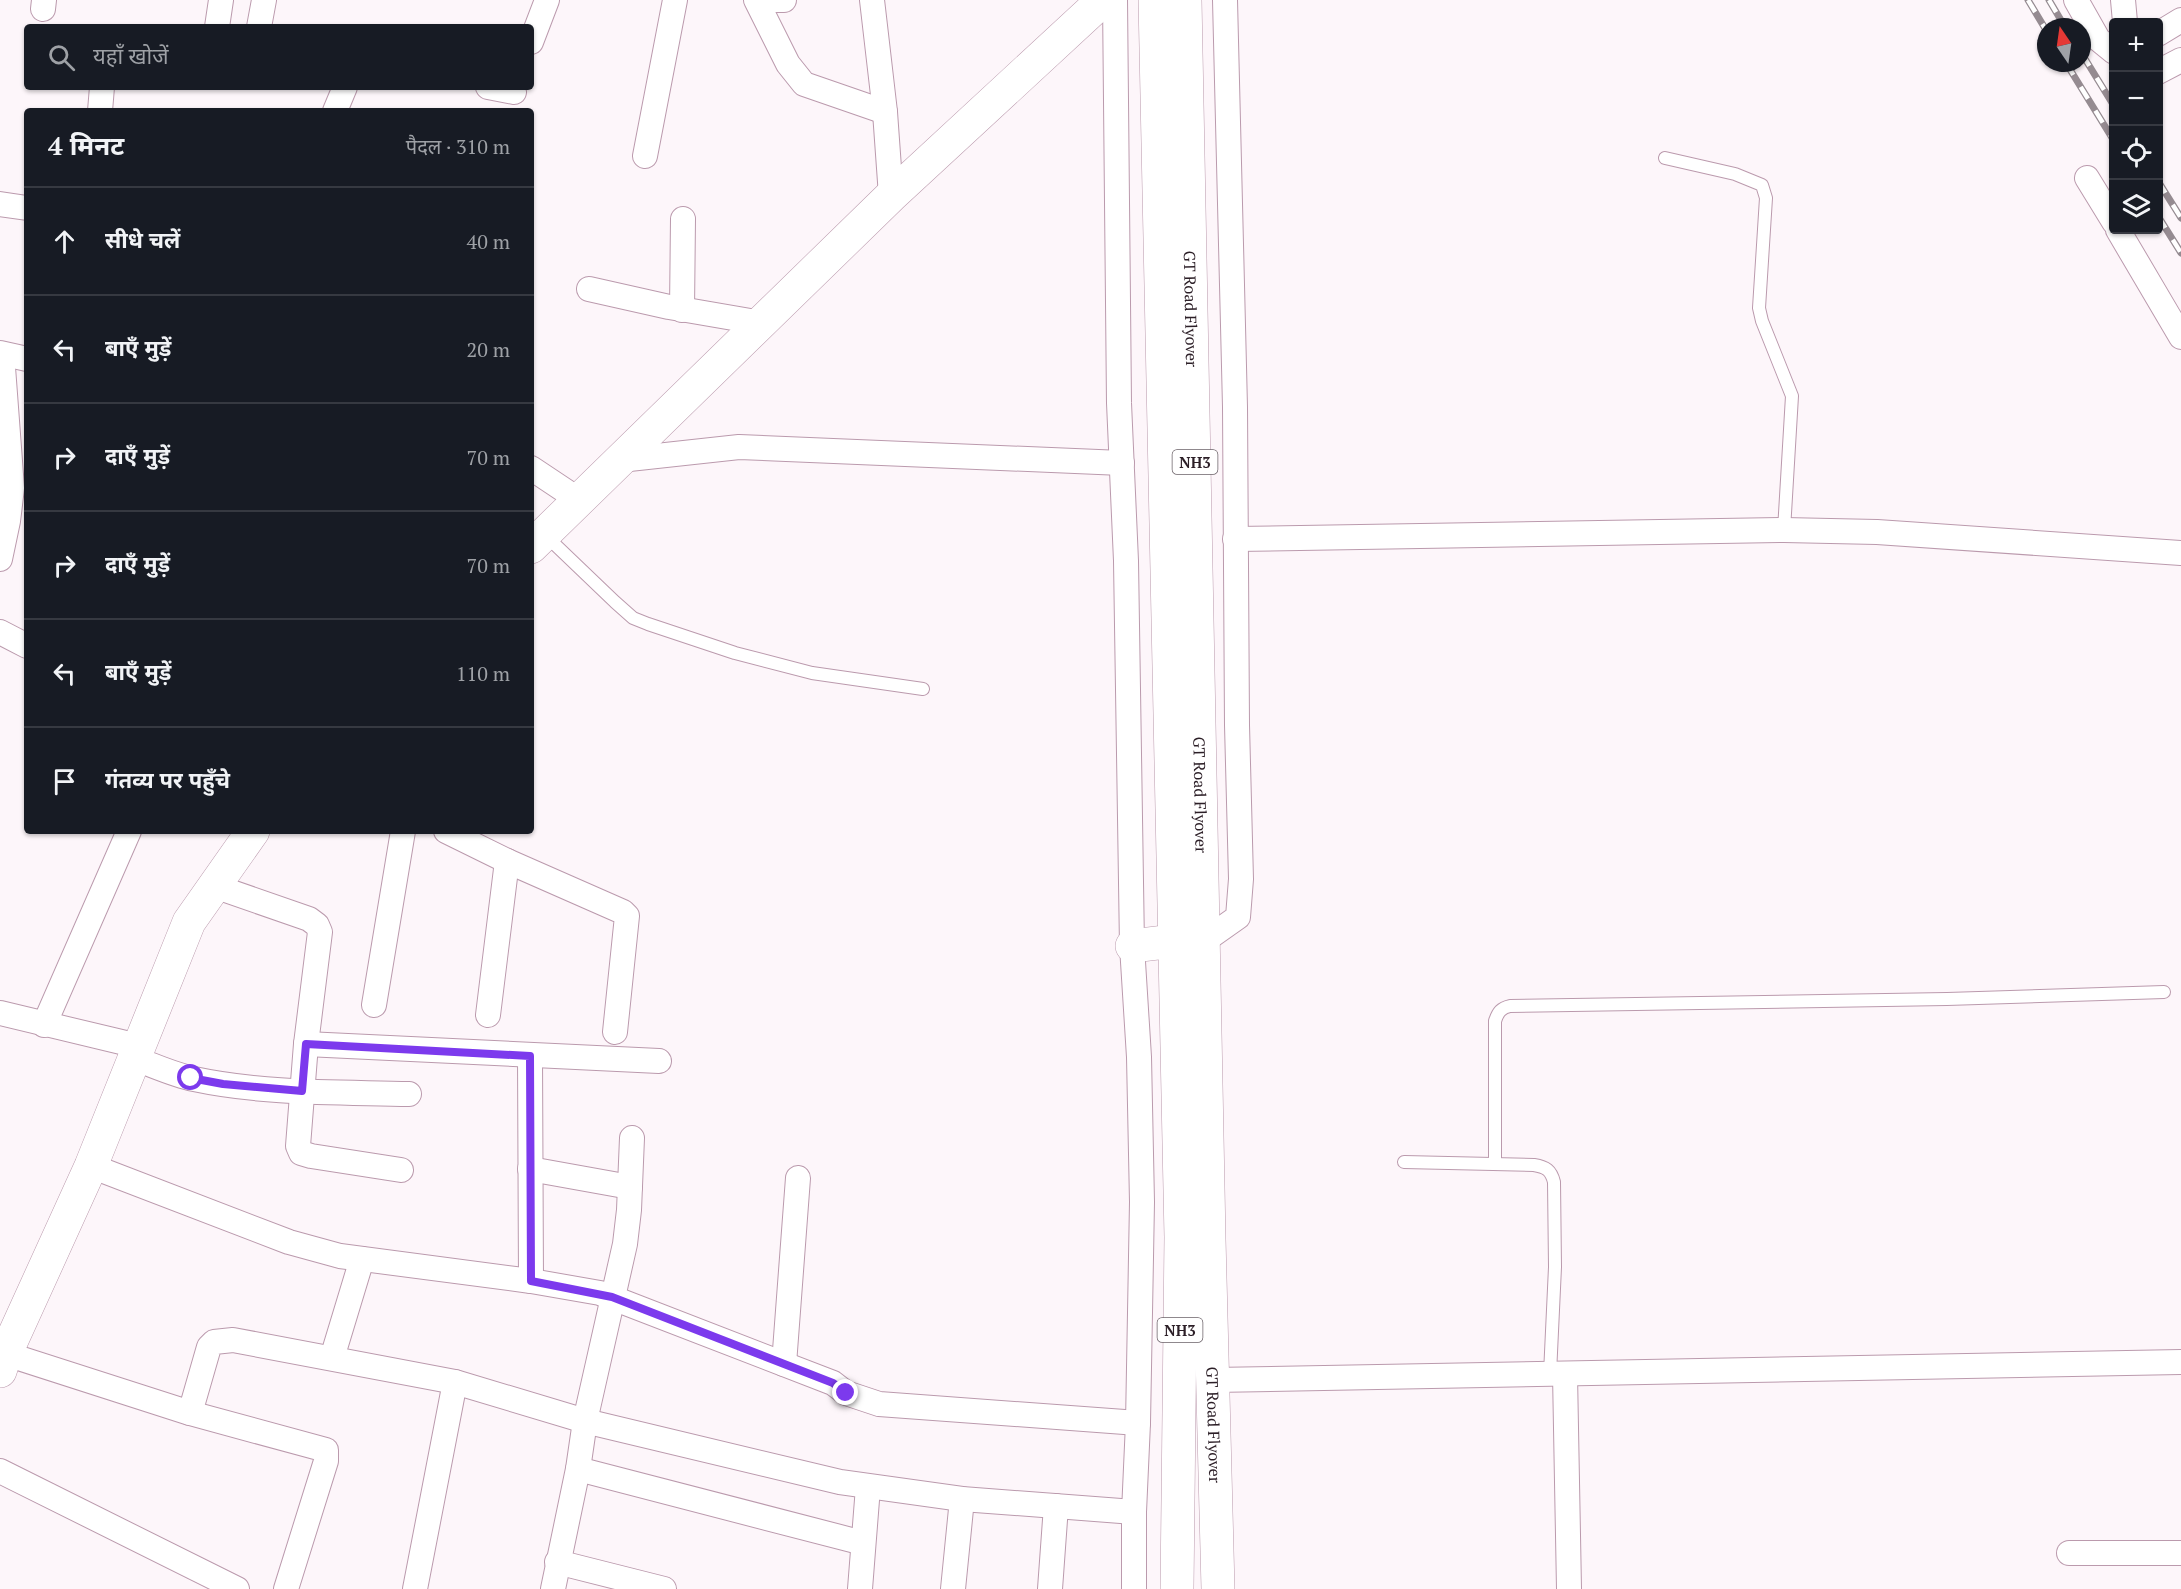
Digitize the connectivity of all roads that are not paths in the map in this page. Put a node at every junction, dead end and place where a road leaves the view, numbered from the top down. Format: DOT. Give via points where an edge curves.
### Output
graph roads {
  1 [pos="221,0"];
  2 [pos="264,0"];
  3 [pos="547,0"];
  4 [pos="675,0"];
  5 [pos="756,0"];
  6 [pos="763,0"];
  7 [pos="784,0"];
  8 [pos="872,0"];
  9 [pos="1104,0"];
  10 [pos="1115,0"];
  11 [pos="1155,0"];
  12 [pos="1185,0"];
  13 [pos="1225,0"];
  14 [pos="2076,0"];
  15 [pos="2123,0"];
  16 [pos="2125,18"];
  17 [pos="2181,20"];
  18 [pos="218,24"];
  19 [pos="260,24"];
  20 [pos="2163,31"];
  21 [pos="534,34"];
  22 [pos="2109,48"];
  23 [pos="1171,59"];
  24 [pos="2181,60"];
  25 [pos="2163,69"];
  26 [pos="102,90"];
  27 [pos="344,90"];
  28 [pos="496,90"];
  29 [pos="514,97"];
  30 [pos="100,108"];
  31 [pos="336,108"];
  32 [pos="885,112"];
  33 [pos="645,156"];
  34 [pos="1665,158"];
  35 [pos="2087,178"];
  36 [pos="891,196"];
  37 [pos="0,204"];
  38 [pos="24,208"];
  39 [pos="2109,214"];
  40 [pos="683,219"];
  41 [pos="2120,234"];
  42 [pos="589,289"];
  43 [pos="682,310"];
  44 [pos="762,322"];
  45 [pos="2181,337"];
  46 [pos="1,354"];
  47 [pos="24,358"];
  48 [pos="620,460"];
  49 [pos="1122,463"];
  50 [pos="534,470"];
  51 [pos="6,487"];
  52 [pos="579,501"];
  53 [pos="1784,530"];
  54 [pos="1235,539"];
  55 [pos="537,540"];
  56 [pos="2181,553"];
  57 [pos="0,559"];
  58 [pos="0,632"];
  59 [pos="24,644"];
  60 [pos="923,689"];
  61 [pos="128,834"];
  62 [pos="251,834"];
  63 [pos="402,834"];
  64 [pos="452,834"];
  65 [pos="507,861"];
  66 [pos="214,886"];
  67 [pos="1189,941"];
  68 [pos="1132,946"];
  69 [pos="2164,992"];
  70 [pos="374,1005"];
  71 [pos="0,1013"];
  72 [pos="488,1015"];
  73 [pos="44,1024"];
  74 [pos="615,1032"];
  75 [pos="306,1044"];
  76 [pos="136,1052"];
  77 [pos="530,1056"];
  78 [pos="659,1061"];
  79 [pos="302,1091"];
  80 [pos="410,1094"];
  81 [pos="632,1138"];
  82 [pos="1404,1162"];
  83 [pos="1495,1164"];
  84 [pos="91,1166"];
  85 [pos="530,1169"];
  86 [pos="401,1170"];
  87 [pos="798,1178"];
  88 [pos="630,1187"];
  89 [pos="362,1259"];
  90 [pos="531,1281"];
  91 [pos="612,1297"];
  92 [pos="332,1358"];
  93 [pos="2,1359"];
  94 [pos="2181,1362"];
  95 [pos="784,1364"];
  96 [pos="1558,1374"];
  97 [pos="1213,1380"];
  98 [pos="456,1382"];
  99 [pos="190,1413"];
  100 [pos="585,1421"];
  101 [pos="1138,1423"];
  102 [pos="578,1469"];
  103 [pos="0,1471"];
  104 [pos="868,1487"];
  105 [pos="962,1499"];
  106 [pos="1056,1506"];
  107 [pos="1134,1512"];
  108 [pos="863,1543"];
  109 [pos="2069,1553"];
  110 [pos="2181,1553"];
  111 [pos="557,1562"];
  112 [pos="237,1589"];
  113 [pos="286,1589"];
  114 [pos="415,1589"];
  115 [pos="553,1589"];
  116 [pos="664,1589"];
  117 [pos="860,1589"];
  118 [pos="953,1589"];
  119 [pos="1050,1589"];
  120 [pos="1134,1589"];
  121 [pos="1178,1589"];
  122 [pos="1218,1589"];
  123 [pos="1569,1589"];
  1 -- 18 [label="street"];
  2 -- 19 [label="street"];
  3 -- 21 [label="street"];
  4 -- 33 [label="street"];
  5 -- 32 [label="street" via="788,64 804,84"];
  6 -- 7 [label="street"];
  8 -- 32 [label="street"];
  9 -- 36 [label="main road"];
  10 -- 49 [label="street"];
  11 -- 23 [label="main road, GT Road Flyover / NH3"];
  12 -- 23 [label="main road, GT Road Flyover / NH3"];
  13 -- 54 [label="street"];
  14 -- 22 [label="street" via="2098,39"];
  15 -- 16 [label="street"];
  17 -- 20 [label="street"];
  23 -- 67 [label="main road, GT Road Flyover / NH3"];
  24 -- 25 [label="street"];
  26 -- 30 [label="street"];
  27 -- 31 [label="street"];
  28 -- 29 [label="street"];
  32 -- 36 [label="street"];
  34 -- 53 [label="lane" via="1735,174 1764,188 1759,308 1792,396"];
  35 -- 39 [label="street"];
  36 -- 44 [label="main road"];
  37 -- 38 [label="street"];
  40 -- 43 [label="street"];
  41 -- 45 [label="street"];
  42 -- 43 [label="street"];
  43 -- 44 [label="street"];
  44 -- 48 [label="main road"];
  46 -- 47 [label="street"];
  46 -- 51 [label="street"];
  48 -- 49 [label="street" via="739,447"];
  48 -- 52 [label="main road"];
  49 -- 68 [label="street"];
  50 -- 52 [label="street"];
  51 -- 57 [label="street" via="8,521"];
  52 -- 55 [label="main road"];
  53 -- 54 [label="street"];
  53 -- 56 [label="street" via="1877,532"];
  54 -- 67 [label="street" via="1241,879 1238,917"];
  55 -- 60 [label="lane" via="633,618 648,624 812,673"];
  58 -- 59 [label="street"];
  61 -- 73 [label="street"];
  62 -- 66 [label="main road"];
  63 -- 70 [label="street"];
  64 -- 65 [label="street"];
  65 -- 72 [label="street"];
  65 -- 74 [label="street" via="627,916"];
  66 -- 75 [label="street" via="317,925 320,941"];
  66 -- 76 [label="main road" via="189,922"];
  67 -- 68 [label="main road"];
  67 -- 97 [label="main road, GT Road Flyover / NH3"];
  67 -- 121 [label="main road, GT Road Flyover / NH3"];
  68 -- 101 [label="street" via="1142,1203"];
  69 -- 83 [label="lane" via="1504,1007 1495,1021"];
  71 -- 73 [label="street"];
  73 -- 76 [label="street"];
  75 -- 77 [label="street"];
  75 -- 79 [label="street"];
  76 -- 79 [label="street" via="191,1078"];
  76 -- 84 [label="main road"];
  77 -- 78 [label="street"];
  77 -- 85 [label="street"];
  79 -- 80 [label="street"];
  79 -- 86 [label="street" via="298,1146 301,1152"];
  81 -- 88 [label="street"];
  82 -- 83 [label="lane"];
  83 -- 96 [label="lane" via="1534,1165 1546,1167 1552,1173"];
  84 -- 89 [label="street" via="289,1242"];
  84 -- 93 [label="main road"];
  85 -- 88 [label="street"];
  85 -- 90 [label="street"];
  87 -- 95 [label="street"];
  88 -- 91 [label="street" via="625,1244"];
  89 -- 90 [label="street"];
  89 -- 92 [label="street"];
  90 -- 91 [label="street"];
  91 -- 95 [label="street"];
  91 -- 100 [label="street"];
  92 -- 98 [label="street"];
  92 -- 99 [label="street" via="233,1340 214,1342 209,1347"];
  93 -- 99 [label="street"];
  94 -- 96 [label="street"];
  95 -- 101 [label="street" via="879,1404"];
  96 -- 97 [label="street"];
  96 -- 123 [label="street"];
  97 -- 122 [label="main road, GT Road Flyover / NH3"];
  98 -- 100 [label="street"];
  98 -- 114 [label="street"];
  99 -- 113 [label="street" via="326,1450 326,1461"];
  100 -- 102 [label="street"];
  100 -- 104 [label="street"];
  101 -- 107 [label="street"];
  102 -- 108 [label="street"];
  102 -- 111 [label="street"];
  103 -- 112 [label="street"];
  104 -- 105 [label="street"];
  104 -- 108 [label="street"];
  105 -- 106 [label="street"];
  105 -- 118 [label="street"];
  106 -- 107 [label="street"];
  106 -- 119 [label="street"];
  107 -- 120 [label="street"];
  108 -- 117 [label="street"];
  109 -- 110 [label="street"];
  111 -- 115 [label="street"];
  111 -- 116 [label="street"];
}
